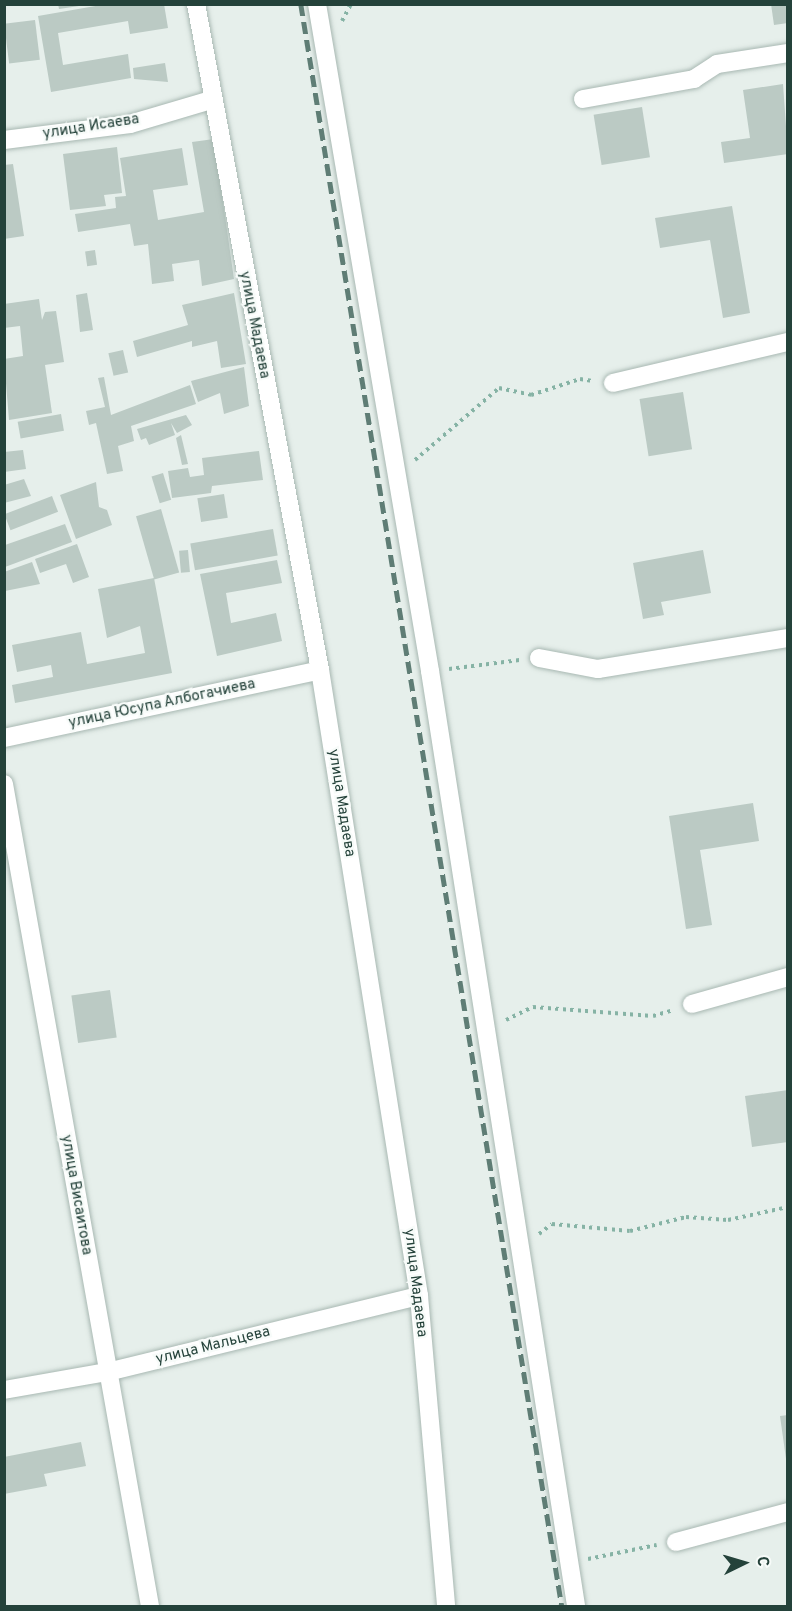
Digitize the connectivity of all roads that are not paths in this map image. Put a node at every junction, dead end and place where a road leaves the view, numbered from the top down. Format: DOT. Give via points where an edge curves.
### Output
graph roads {
  1 [pos="196,4"];
  2 [pos="316,4"];
  3 [pos="788,53"];
  4 [pos="583,99"];
  5 [pos="211,100"];
  6 [pos="4,140"];
  7 [pos="788,342"];
  8 [pos="613,383"];
  9 [pos="788,638"];
  10 [pos="539,658"];
  11 [pos="320,670"];
  12 [pos="4,738"];
  13 [pos="4,784"];
  14 [pos="788,978"];
  15 [pos="692,1004"];
  16 [pos="419,1296"];
  17 [pos="107,1372"];
  18 [pos="4,1390"];
  19 [pos="788,1512"];
  20 [pos="676,1542"];
  21 [pos="150,1606"];
  22 [pos="446,1606"];
  23 [pos="576,1606"];
  1 -- 5 [label="street, улица Мадаева"];
  2 -- 23 [label="street" via="430,671"];
  3 -- 4 [label="street" via="717,64 694,79"];
  5 -- 6 [label="street, улица Исаева" via="130,124"];
  5 -- 11 [label="street, улица Мадаева"];
  7 -- 8 [label="street"];
  9 -- 10 [label="street" via="598,669"];
  11 -- 12 [label="street, улица Юсупа Албогачиева"];
  11 -- 16 [label="street, улица Мадаева"];
  13 -- 17 [label="street, улица Висаитова"];
  14 -- 15 [label="street"];
  16 -- 17 [label="street, улица Мальцева"];
  16 -- 22 [label="street, улица Мадаева"];
  17 -- 18 [label="street, улица Мальцева"];
  17 -- 21 [label="street, улица Висаитова"];
  19 -- 20 [label="street"];
}
